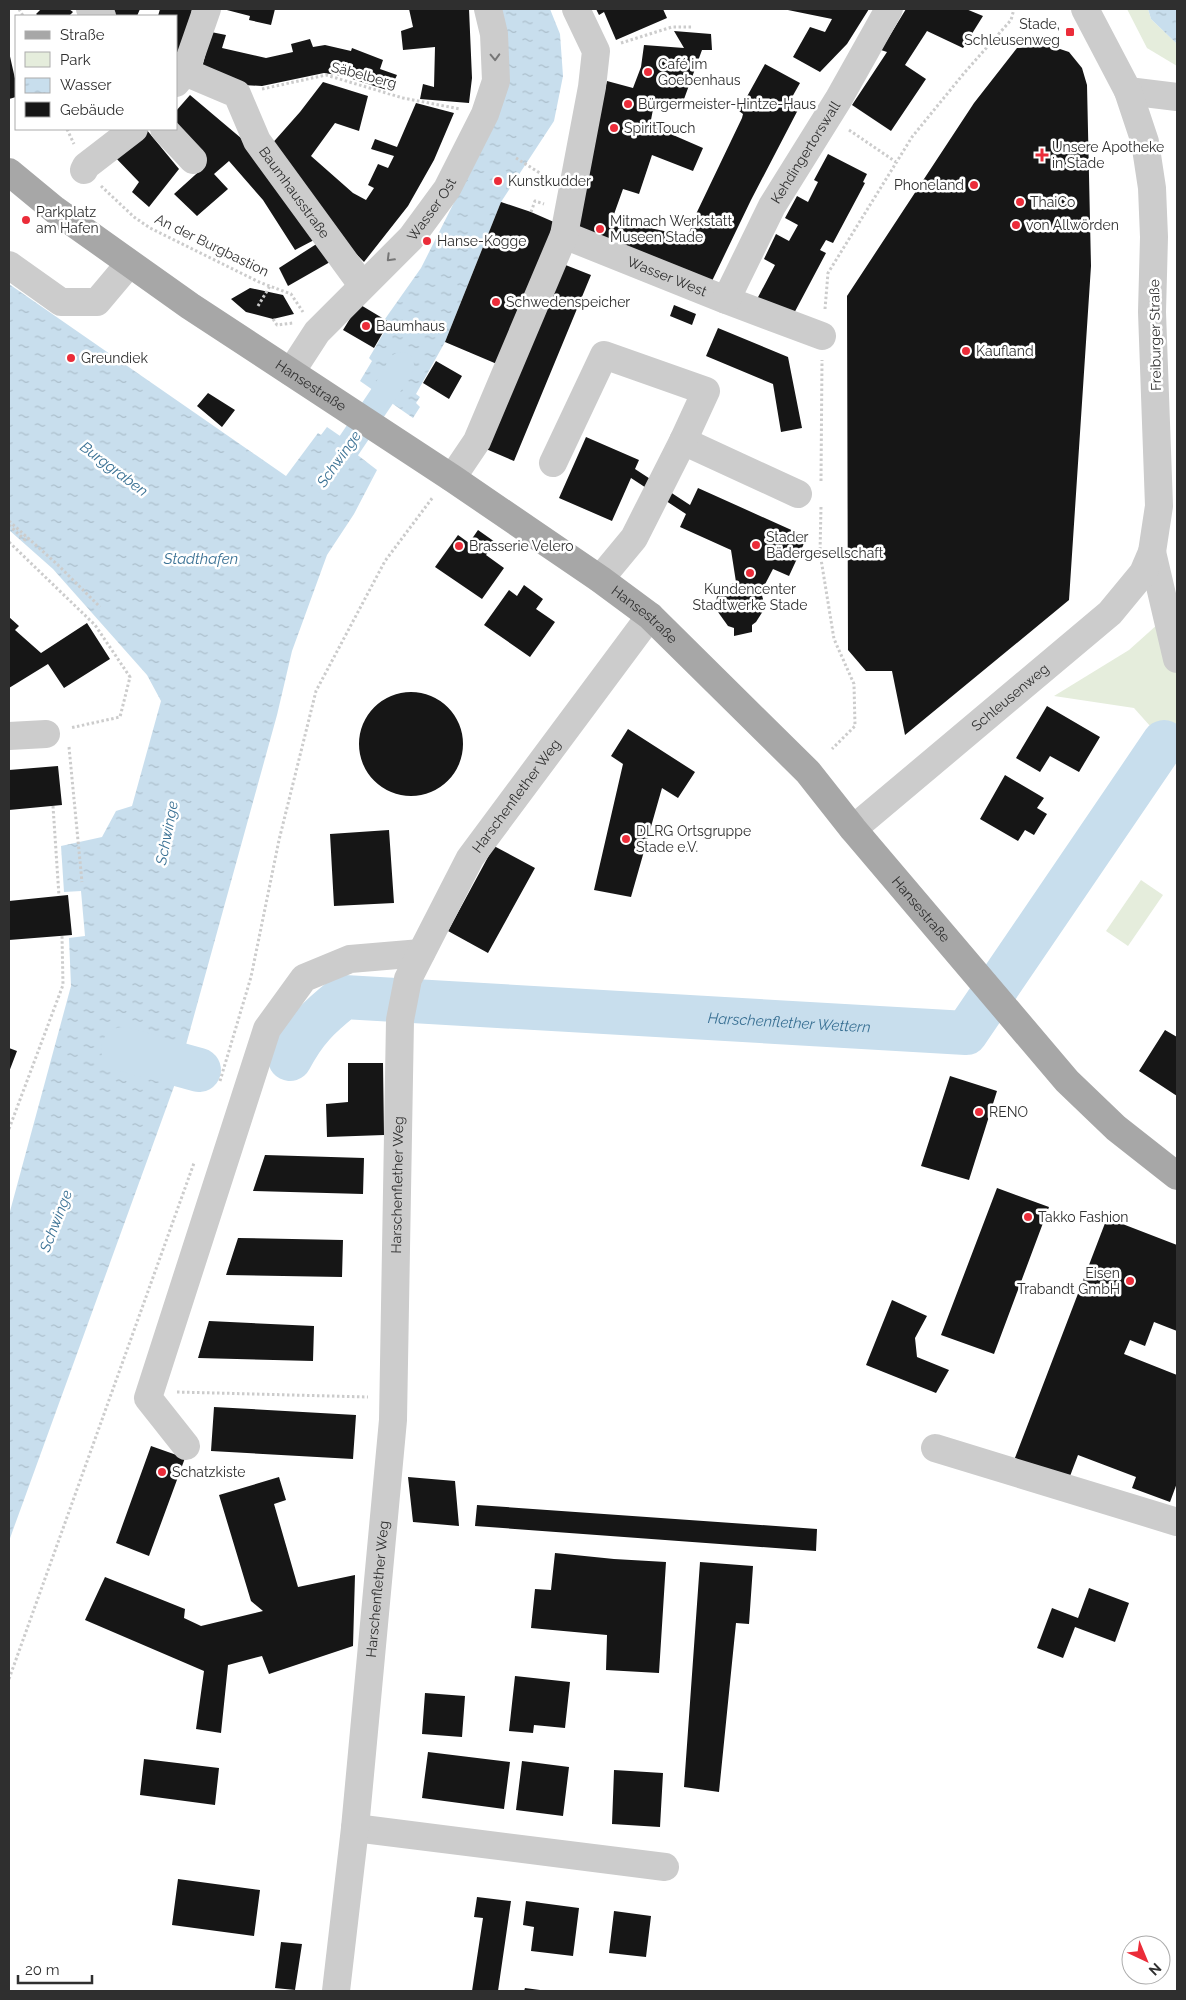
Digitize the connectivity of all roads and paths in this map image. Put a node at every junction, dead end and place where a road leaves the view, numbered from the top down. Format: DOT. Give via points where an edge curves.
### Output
graph roads {
  1 [pos="206,9"];
  2 [pos="488,9"];
  3 [pos="576,9"];
  4 [pos="889,9"];
  5 [pos="1014,9"];
  6 [pos="1085,9"];
  7 [pos="693,27"];
  8 [pos="596,51"];
  9 [pos="179,74"];
  10 [pos="1128,91"];
  11 [pos="237,94"];
  12 [pos="1177,97"];
  13 [pos="485,114"];
  14 [pos="828,116"];
  15 [pos="67,130"];
  16 [pos="133,130"];
  17 [pos="165,130"];
  18 [pos="516,158"];
  19 [pos="193,160"];
  20 [pos="896,162"];
  21 [pos="84,170"];
  22 [pos="9,172"];
  23 [pos="544,175"];
  24 [pos="534,205"];
  25 [pos="531,212"];
  26 [pos="564,235"];
  27 [pos="129,264"];
  28 [pos="9,265"];
  29 [pos="362,285"];
  30 [pos="270,286"];
  31 [pos="726,300"];
  32 [pos="299,305"];
  33 [pos="258,306"];
  34 [pos="822,336"];
  35 [pos="291,372"];
  36 [pos="683,441"];
  37 [pos="553,463"];
  38 [pos="443,486"];
  39 [pos="813,494"];
  40 [pos="9,521"];
  41 [pos="9,525"];
  42 [pos="26,538"];
  43 [pos="9,542"];
  44 [pos="1152,552"];
  45 [pos="1177,565"];
  46 [pos="600,579"];
  47 [pos="100,606"];
  48 [pos="650,616"];
  49 [pos="1177,659"];
  50 [pos="57,731"];
  51 [pos="9,736"];
  52 [pos="832,749"];
  53 [pos="53,806"];
  54 [pos="852,829"];
  55 [pos="82,882"];
  56 [pos="59,896"];
  57 [pos="62,936"];
  58 [pos="421,953"];
  59 [pos="218,1089"];
  60 [pos="9,1129"];
  61 [pos="197,1154"];
  62 [pos="1177,1176"];
  63 [pos="150,1392"];
  64 [pos="393,1397"];
  65 [pos="186,1446"];
  66 [pos="935,1448"];
  67 [pos="1177,1522"];
  68 [pos="9,1679"];
  69 [pos="355,1828"];
  70 [pos="666,1866"];
  71 [pos="336,1991"];
  1 -- 9 [label="street"];
  2 -- 13 [label="street, Wasser Ost, one-way" via="494,34 496,81"];
  3 -- 8 [label="street"];
  4 -- 14 [label="street, Kehdingertorswall"];
  5 -- 20 [label="path" via="1011,20 918,130"];
  6 -- 10 [label="street, Freiburger Straße"];
  7 -- 8 [label="path" via="672,27"];
  8 -- 26 [label="street"];
  9 -- 11 [label="street"];
  10 -- 12 [label="street"];
  10 -- 44 [label="street, Freiburger Straße" via="1145,142 1153,201 1152,312 1159,506"];
  11 -- 13 [label="path, Säbelberg" via="326,75 403,98"];
  11 -- 29 [label="street, Baumhausstraße" via="257,141"];
  13 -- 29 [label="street, Wasser Ost, one-way" via="447,189 411,238"];
  14 -- 20 [label="path"];
  14 -- 31 [label="street, Kehdingertorswall" via="772,206"];
  15 -- 21 [label="path, An der Burgbastion"];
  16 -- 21 [label="street"];
  17 -- 19 [label="street"];
  18 -- 23 [label="path"];
  20 -- 34 [label="path" via="828,273"];
  21 -- 30 [label="path, An der Burgbastion" via="150,228"];
  22 -- 27 [label="main road, Hansestraße"];
  24 -- 25 [label="path"];
  26 -- 31 [label="street, Wasser West"];
  26 -- 38 [label="street" via="477,441"];
  27 -- 28 [label="street" via="98,302 61,302"];
  27 -- 35 [label="main road, Hansestraße"];
  29 -- 35 [label="street, Wasser Ost" via="317,332"];
  30 -- 32 [label="path, An der Burgbastion" via="291,294"];
  30 -- 33 [label="path"];
  31 -- 34 [label="street, Wasser West"];
  34 -- 39 [label="path"];
  35 -- 38 [label="main road, Hansestraße" via="397,442"];
  36 -- 37 [label="street" via="706,391 604,355"];
  36 -- 39 [label="street"];
  36 -- 46 [label="street" via="634,538"];
  38 -- 46 [label="main road, Hansestraße"];
  38 -- 59 [label="path" via="385,560 316,691 278,840 251,977"];
  39 -- 52 [label="path" via="834,639 854,684 855,726"];
  40 -- 42 [label="path"];
  41 -- 42 [label="path"];
  42 -- 47 [label="path"];
  43 -- 50 [label="path" via="95,625 130,677 120,716"];
  44 -- 45 [label="street"];
  44 -- 49 [label="street"];
  44 -- 54 [label="street, Schleusenweg" via="1143,573 1110,613"];
  46 -- 48 [label="main road, Hansestraße"];
  48 -- 54 [label="main road, Hansestraße" via="808,772"];
  48 -- 58 [label="street, Harschenflether Weg" via="470,858"];
  50 -- 51 [label="street"];
  50 -- 55 [label="path"];
  53 -- 56 [label="path"];
  54 -- 62 [label="main road, Hansestraße" via="1067,1081 1116,1128"];
  57 -- 60 [label="path" via="63,985"];
  58 -- 63 [label="street" via="350,959 304,978 267,1029"];
  58 -- 64 [label="street, Harschenflether Weg" via="408,979 400,1020"];
  61 -- 68 [label="path"];
  63 -- 64 [label="path"];
  63 -- 65 [label="street" via="148,1398"];
  64 -- 69 [label="street, Harschenflether Weg"];
  66 -- 67 [label="street"];
  69 -- 70 [label="street"];
  69 -- 71 [label="street, Harschenflether Weg"];
}
